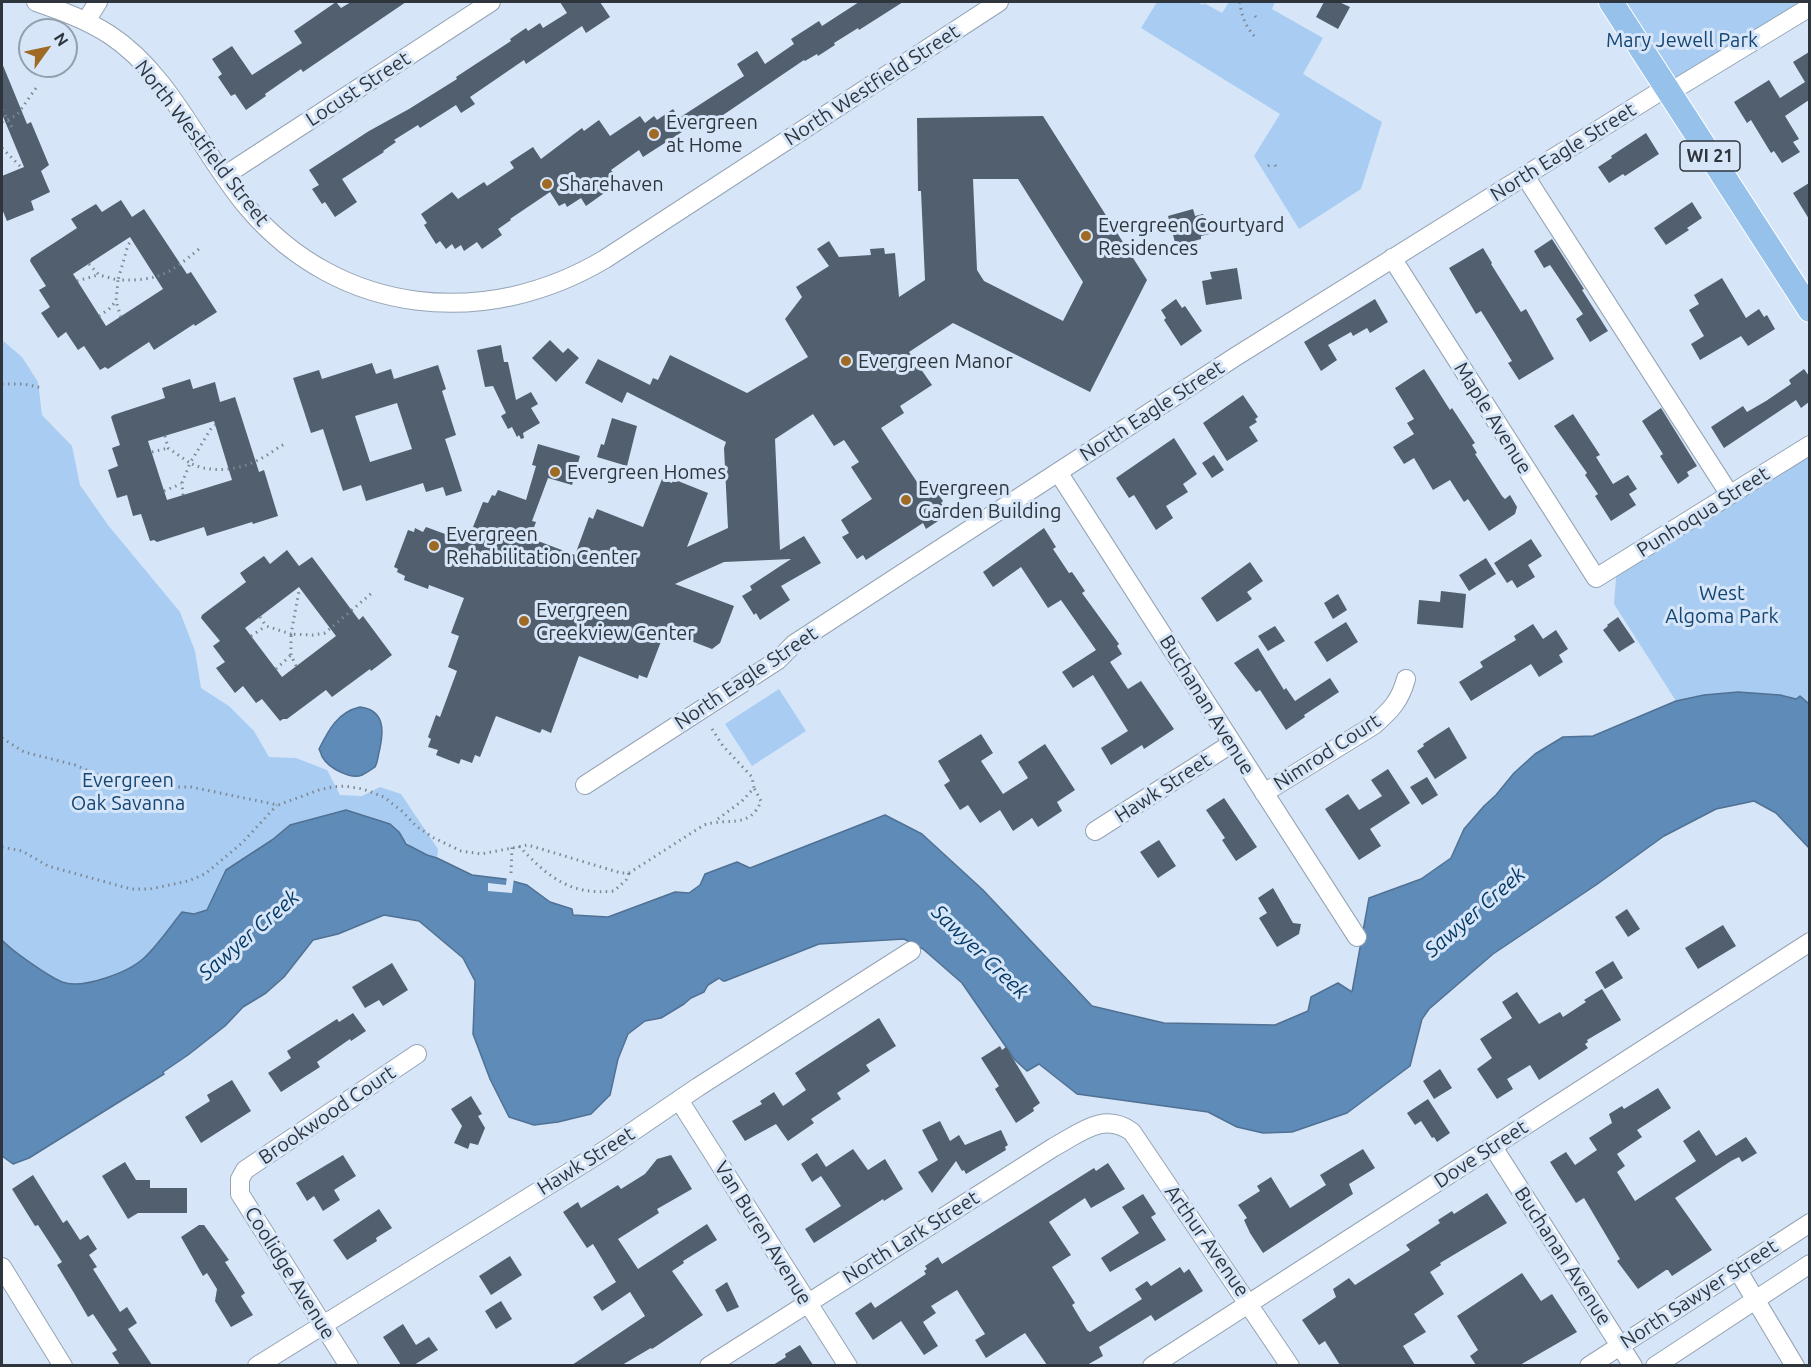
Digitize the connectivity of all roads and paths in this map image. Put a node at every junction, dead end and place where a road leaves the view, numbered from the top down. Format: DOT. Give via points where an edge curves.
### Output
graph roads {
  1 [pos="36,2"];
  2 [pos="99,2"];
  3 [pos="491,2"];
  4 [pos="999,2"];
  5 [pos="1240,2"];
  6 [pos="1611,2"];
  7 [pos="1809,8"];
  8 [pos="86,21"];
  9 [pos="1255,37"];
  10 [pos="36,88"];
  11 [pos="1668,90"];
  12 [pos="2,110"];
  13 [pos="7,120"];
  14 [pos="2,122"];
  15 [pos="13,129"];
  16 [pos="2,148"];
  17 [pos="22,168"];
  18 [pos="224,176"];
  19 [pos="1525,176"];
  20 [pos="132,240"];
  21 [pos="199,249"];
  22 [pos="1392,258"];
  23 [pos="88,264"];
  24 [pos="99,274"];
  25 [pos="118,280"];
  26 [pos="77,281"];
  27 [pos="116,301"];
  28 [pos="1809,310"];
  29 [pos="99,316"];
  30 [pos="121,317"];
  31 [pos="2,384"];
  32 [pos="43,388"];
  33 [pos="215,425"];
  34 [pos="165,436"];
  35 [pos="285,444"];
  36 [pos="1809,445"];
  37 [pos="168,448"];
  38 [pos="152,452"];
  39 [pos="190,463"];
  40 [pos="1058,472"];
  41 [pos="182,483"];
  42 [pos="164,491"];
  43 [pos="183,495"];
  44 [pos="1730,495"];
  45 [pos="1596,578"];
  46 [pos="301,589"];
  47 [pos="373,592"];
  48 [pos="260,617"];
  49 [pos="266,626"];
  50 [pos="291,634"];
  51 [pos="252,636"];
  52 [pos="291,655"];
  53 [pos="296,666"];
  54 [pos="276,669"];
  55 [pos="1406,679"];
  56 [pos="712,729"];
  57 [pos="2,738"];
  58 [pos="1230,744"];
  59 [pos="585,785"];
  60 [pos="754,788"];
  61 [pos="1264,793"];
  62 [pos="278,805"];
  63 [pos="713,822"];
  64 [pos="1095,831"];
  65 [pos="519,846"];
  66 [pos="2,847"];
  67 [pos="512,847"];
  68 [pos="511,873"];
  69 [pos="629,873"];
  70 [pos="1357,937"];
  71 [pos="1809,942"];
  72 [pos="911,951"];
  73 [pos="417,1054"];
  74 [pos="678,1100"];
  75 [pos="1118,1123"];
  76 [pos="1493,1147"];
  77 [pos="240,1179"];
  78 [pos="1809,1223"];
  79 [pos="1809,1264"];
  80 [pos="2,1267"];
  81 [pos="1737,1269"];
  82 [pos="1755,1298"];
  83 [pos="807,1302"];
  84 [pos="1249,1302"];
  85 [pos="322,1324"];
  86 [pos="1620,1344"];
  87 [pos="63,1365"];
  88 [pos="257,1365"];
  89 [pos="349,1365"];
  90 [pos="709,1365"];
  91 [pos="848,1365"];
  92 [pos="1152,1365"];
  93 [pos="1290,1365"];
  94 [pos="1589,1365"];
  95 [pos="1634,1365"];
  96 [pos="1655,1365"];
  97 [pos="1795,1365"];
  1 -- 8 [label="street, North Westfield Street"];
  2 -- 8 [label="street"];
  3 -- 18 [label="street, Locust Street"];
  4 -- 18 [label="street, North Westfield Street" via="605,259 551,286 505,299 422,301 387,295 342,279 281,241 247,207"];
  5 -- 9 [label="path" via="1244,21"];
  6 -- 11 [label="main road, WI 21"];
  7 -- 11 [label="street, North Eagle Street"];
  8 -- 18 [label="street, North Westfield Street" via="125,46 152,73"];
  10 -- 13 [label="path" via="17,115"];
  11 -- 19 [label="street, North Eagle Street"];
  11 -- 28 [label="main road, WI 21"];
  12 -- 13 [label="path"];
  13 -- 14 [label="path"];
  13 -- 15 [label="path"];
  16 -- 17 [label="path"];
  19 -- 22 [label="street, North Eagle Street"];
  19 -- 44 [label="street"];
  20 -- 25 [label="path"];
  21 -- 25 [label="path" via="158,277"];
  22 -- 40 [label="street, North Eagle Street"];
  22 -- 45 [label="street, Maple Avenue"];
  23 -- 24 [label="path"];
  24 -- 25 [label="path"];
  24 -- 26 [label="path"];
  25 -- 27 [label="path"];
  27 -- 29 [label="path"];
  27 -- 30 [label="path"];
  31 -- 32 [label="path"];
  33 -- 39 [label="path"];
  34 -- 37 [label="path"];
  35 -- 39 [label="path" via="262,458 233,468 210,469"];
  36 -- 44 [label="street, Punhoqua Street"];
  37 -- 38 [label="path"];
  37 -- 39 [label="path"];
  39 -- 41 [label="path"];
  40 -- 58 [label="street, Buchanan Avenue"];
  40 -- 59 [label="street, North Eagle Street"];
  41 -- 42 [label="path"];
  41 -- 43 [label="path"];
  44 -- 45 [label="street, Punhoqua Street"];
  46 -- 50 [label="path"];
  47 -- 50 [label="path" via="326,633"];
  48 -- 49 [label="path"];
  49 -- 50 [label="path"];
  49 -- 51 [label="path"];
  50 -- 52 [label="path"];
  52 -- 53 [label="path"];
  52 -- 54 [label="path"];
  55 -- 61 [label="street, Nimrod Court" via="1401,696 1374,725"];
  56 -- 60 [label="path" via="752,777"];
  57 -- 62 [label="path" via="24,752 139,787 191,787"];
  58 -- 61 [label="street, Buchanan Avenue"];
  58 -- 64 [label="street, Hawk Street"];
  60 -- 63 [label="path"];
  60 -- 63 [label="path" via="761,801 748,819"];
  61 -- 70 [label="street, Buchanan Avenue"];
  62 -- 66 [label="path" via="205,874 150,889 131,889 48,866 22,851"];
  62 -- 67 [label="path" via="319,790 345,786 363,789 384,797 416,826 461,851 481,854"];
  63 -- 69 [label="path"];
  65 -- 67 [label="path"];
  65 -- 69 [label="path" via="537,847"];
  65 -- 69 [label="path" via="544,872 574,888 614,891"];
  67 -- 68 [label="path"];
  71 -- 76 [label="street, Dove Street"];
  72 -- 74 [label="street, Hawk Street"];
  73 -- 77 [label="street, Brookwood Court" via="245,1170"];
  74 -- 83 [label="street, Van Buren Avenue"];
  74 -- 85 [label="street, Hawk Street" via="610,1147"];
  75 -- 83 [label="street, North Lark Street" via="1098,1123 1054,1147"];
  75 -- 84 [label="street, Arthur Avenue" via="1132,1132"];
  76 -- 84 [label="street, Dove Street"];
  76 -- 86 [label="street, Buchanan Avenue"];
  77 -- 85 [label="street, Coolidge Avenue" via="240,1194"];
  78 -- 81 [label="street, North Sawyer Street"];
  79 -- 82 [label="street, North Sawyer Street"];
  80 -- 87 [label="street"];
  81 -- 82 [label="street"];
  81 -- 86 [label="street, North Sawyer Street"];
  82 -- 96 [label="street, North Sawyer Street"];
  82 -- 97 [label="street"];
  83 -- 90 [label="street, North Lark Street"];
  83 -- 91 [label="street, Van Buren Avenue"];
  84 -- 92 [label="street, Dove Street"];
  84 -- 93 [label="street, Arthur Avenue"];
  85 -- 88 [label="street, Hawk Street"];
  85 -- 89 [label="street, Coolidge Avenue"];
  86 -- 94 [label="street, North Sawyer Street"];
  86 -- 95 [label="street, Buchanan Avenue"];
}
